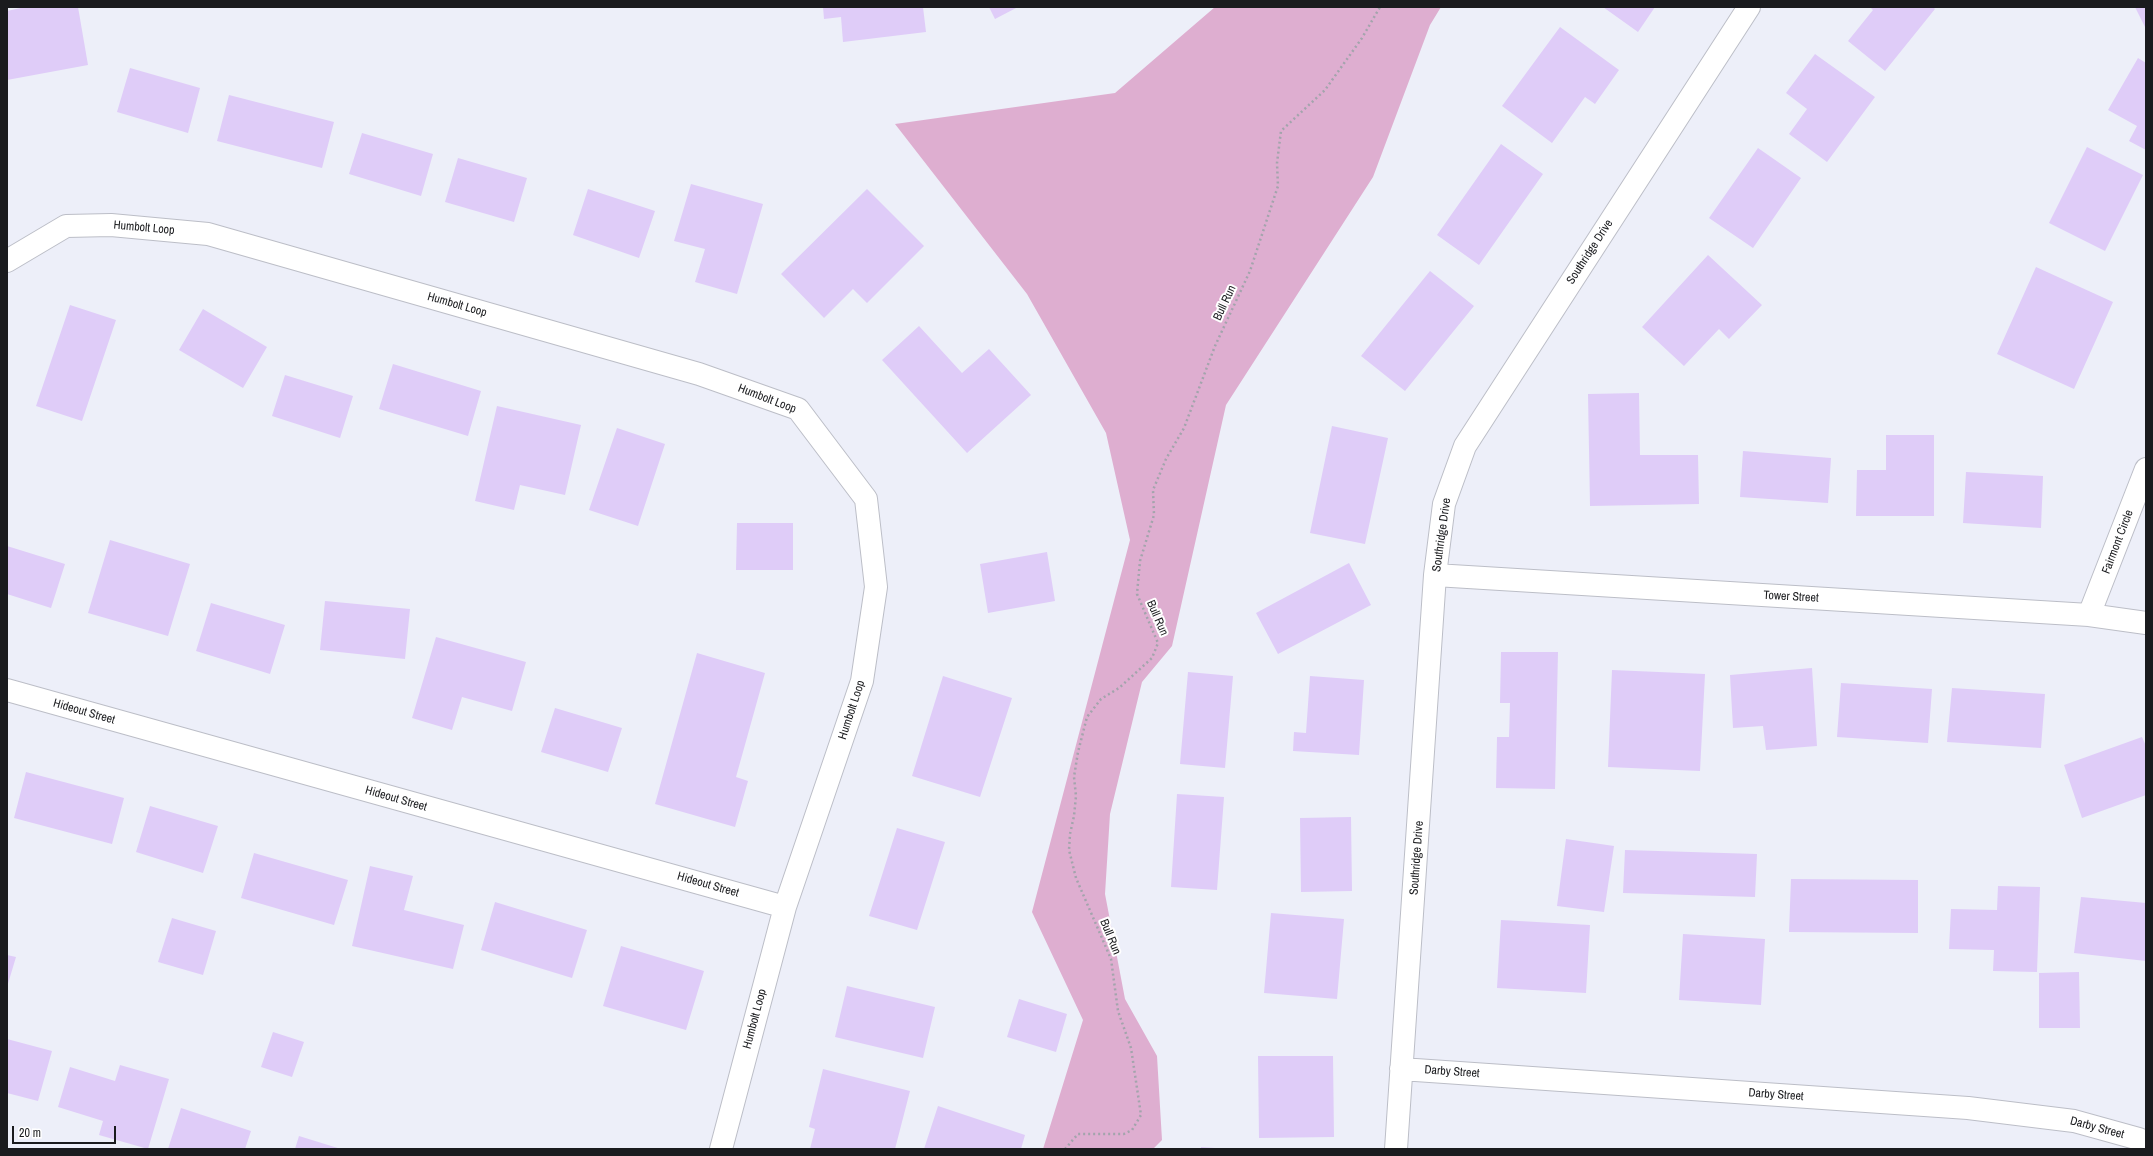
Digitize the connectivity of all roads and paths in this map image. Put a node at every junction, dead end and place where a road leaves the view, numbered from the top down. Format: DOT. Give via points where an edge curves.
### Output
graph roads {
  1 [pos="1380,7"];
  2 [pos="1748,7"];
  3 [pos="7,261"];
  4 [pos="2146,469"];
  5 [pos="1435,575"];
  6 [pos="2089,615"];
  7 [pos="2146,622"];
  8 [pos="7,690"];
  9 [pos="785,907"];
  10 [pos="1401,1069"];
  11 [pos="2146,1144"];
  12 [pos="721,1149"];
  13 [pos="1065,1149"];
  14 [pos="1396,1149"];
  1 -- 13 [label="path, Bull Run" via="1362,38 1325,90 1281,131 1277,163 1278,186 1250,271 1215,346 1184,428 1166,459 1153,490 1154,515 1140,561 1137,594 1158,643 1152,658 1119,688 1101,699 1087,717 1074,776 1076,796 1068,850 1076,878 1111,959 1118,1011 1131,1048 1141,1115 1132,1130 1124,1134 1078,1134"];
  2 -- 5 [label="street, Southridge Drive" via="1465,446 1444,504"];
  3 -- 9 [label="street, Humbolt Loop" via="66,226 111,225 208,234 699,374 798,409 866,498 876,587 862,681"];
  4 -- 6 [label="street, Fairmont Circle"];
  5 -- 6 [label="street, Tower Street"];
  5 -- 10 [label="street, Southridge Drive"];
  6 -- 7 [label="street, Tower Street"];
  8 -- 9 [label="street, Hideout Street"];
  9 -- 12 [label="street, Humbolt Loop"];
  10 -- 11 [label="street, Darby Street" via="1968,1108 2074,1121 2139,1139"];
  10 -- 14 [label="street, Southridge Drive"];
}
